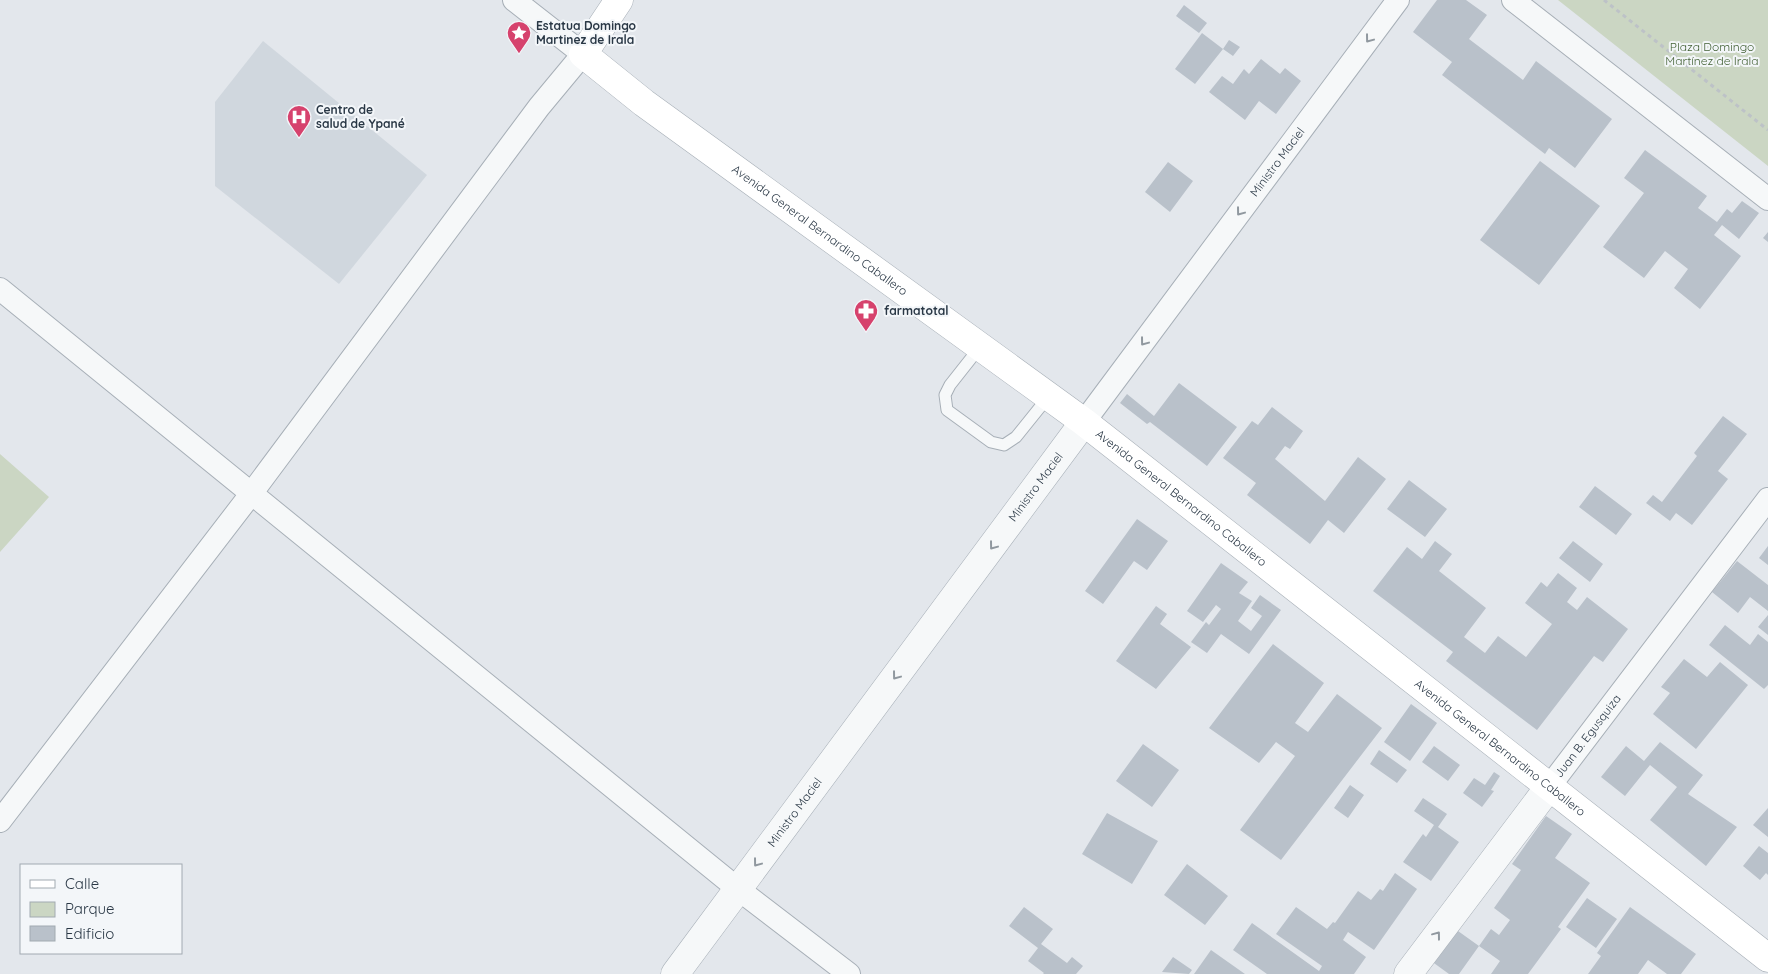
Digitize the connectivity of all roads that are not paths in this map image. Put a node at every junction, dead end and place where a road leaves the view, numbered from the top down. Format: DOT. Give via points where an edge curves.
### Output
graph roads {
  1 [pos="514,0"];
  2 [pos="619,0"];
  3 [pos="1398,0"];
  4 [pos="1513,0"];
  5 [pos="583,54"];
  6 [pos="1768,199"];
  7 [pos="0,289"];
  8 [pos="980,347"];
  9 [pos="1049,396"];
  10 [pos="1084,422"];
  11 [pos="251,494"];
  12 [pos="1768,499"];
  13 [pos="1549,787"];
  14 [pos="0,821"];
  15 [pos="738,889"];
  16 [pos="1768,958"];
  17 [pos="675,974"];
  18 [pos="849,974"];
  19 [pos="1408,974"];
  1 -- 5 [label="street"];
  2 -- 5 [label="main road"];
  3 -- 10 [label="street, Ministro Maciel, one-way"];
  4 -- 6 [label="street"];
  5 -- 8 [label="main road, Avenida General Bernardino Caballero" via="644,103"];
  5 -- 11 [label="street" via="539,107"];
  7 -- 11 [label="street"];
  8 -- 9 [label="main road, Avenida General Bernardino Caballero"];
  8 -- 9 [label="lane" via="945,395 947,410 991,442 1004,445 1016,437"];
  9 -- 10 [label="main road, Avenida General Bernardino Caballero"];
  10 -- 13 [label="main road, Avenida General Bernardino Caballero"];
  10 -- 15 [label="street, Ministro Maciel, one-way"];
  11 -- 14 [label="street"];
  11 -- 15 [label="street"];
  12 -- 13 [label="street, Juan B. Egusquiza"];
  13 -- 16 [label="main road, Avenida General Bernardino Caballero"];
  19 -- 13 [label="street, Juan B. Egusquiza, one-way"];
  15 -- 17 [label="street, Ministro Maciel"];
  15 -- 18 [label="street"];
}
